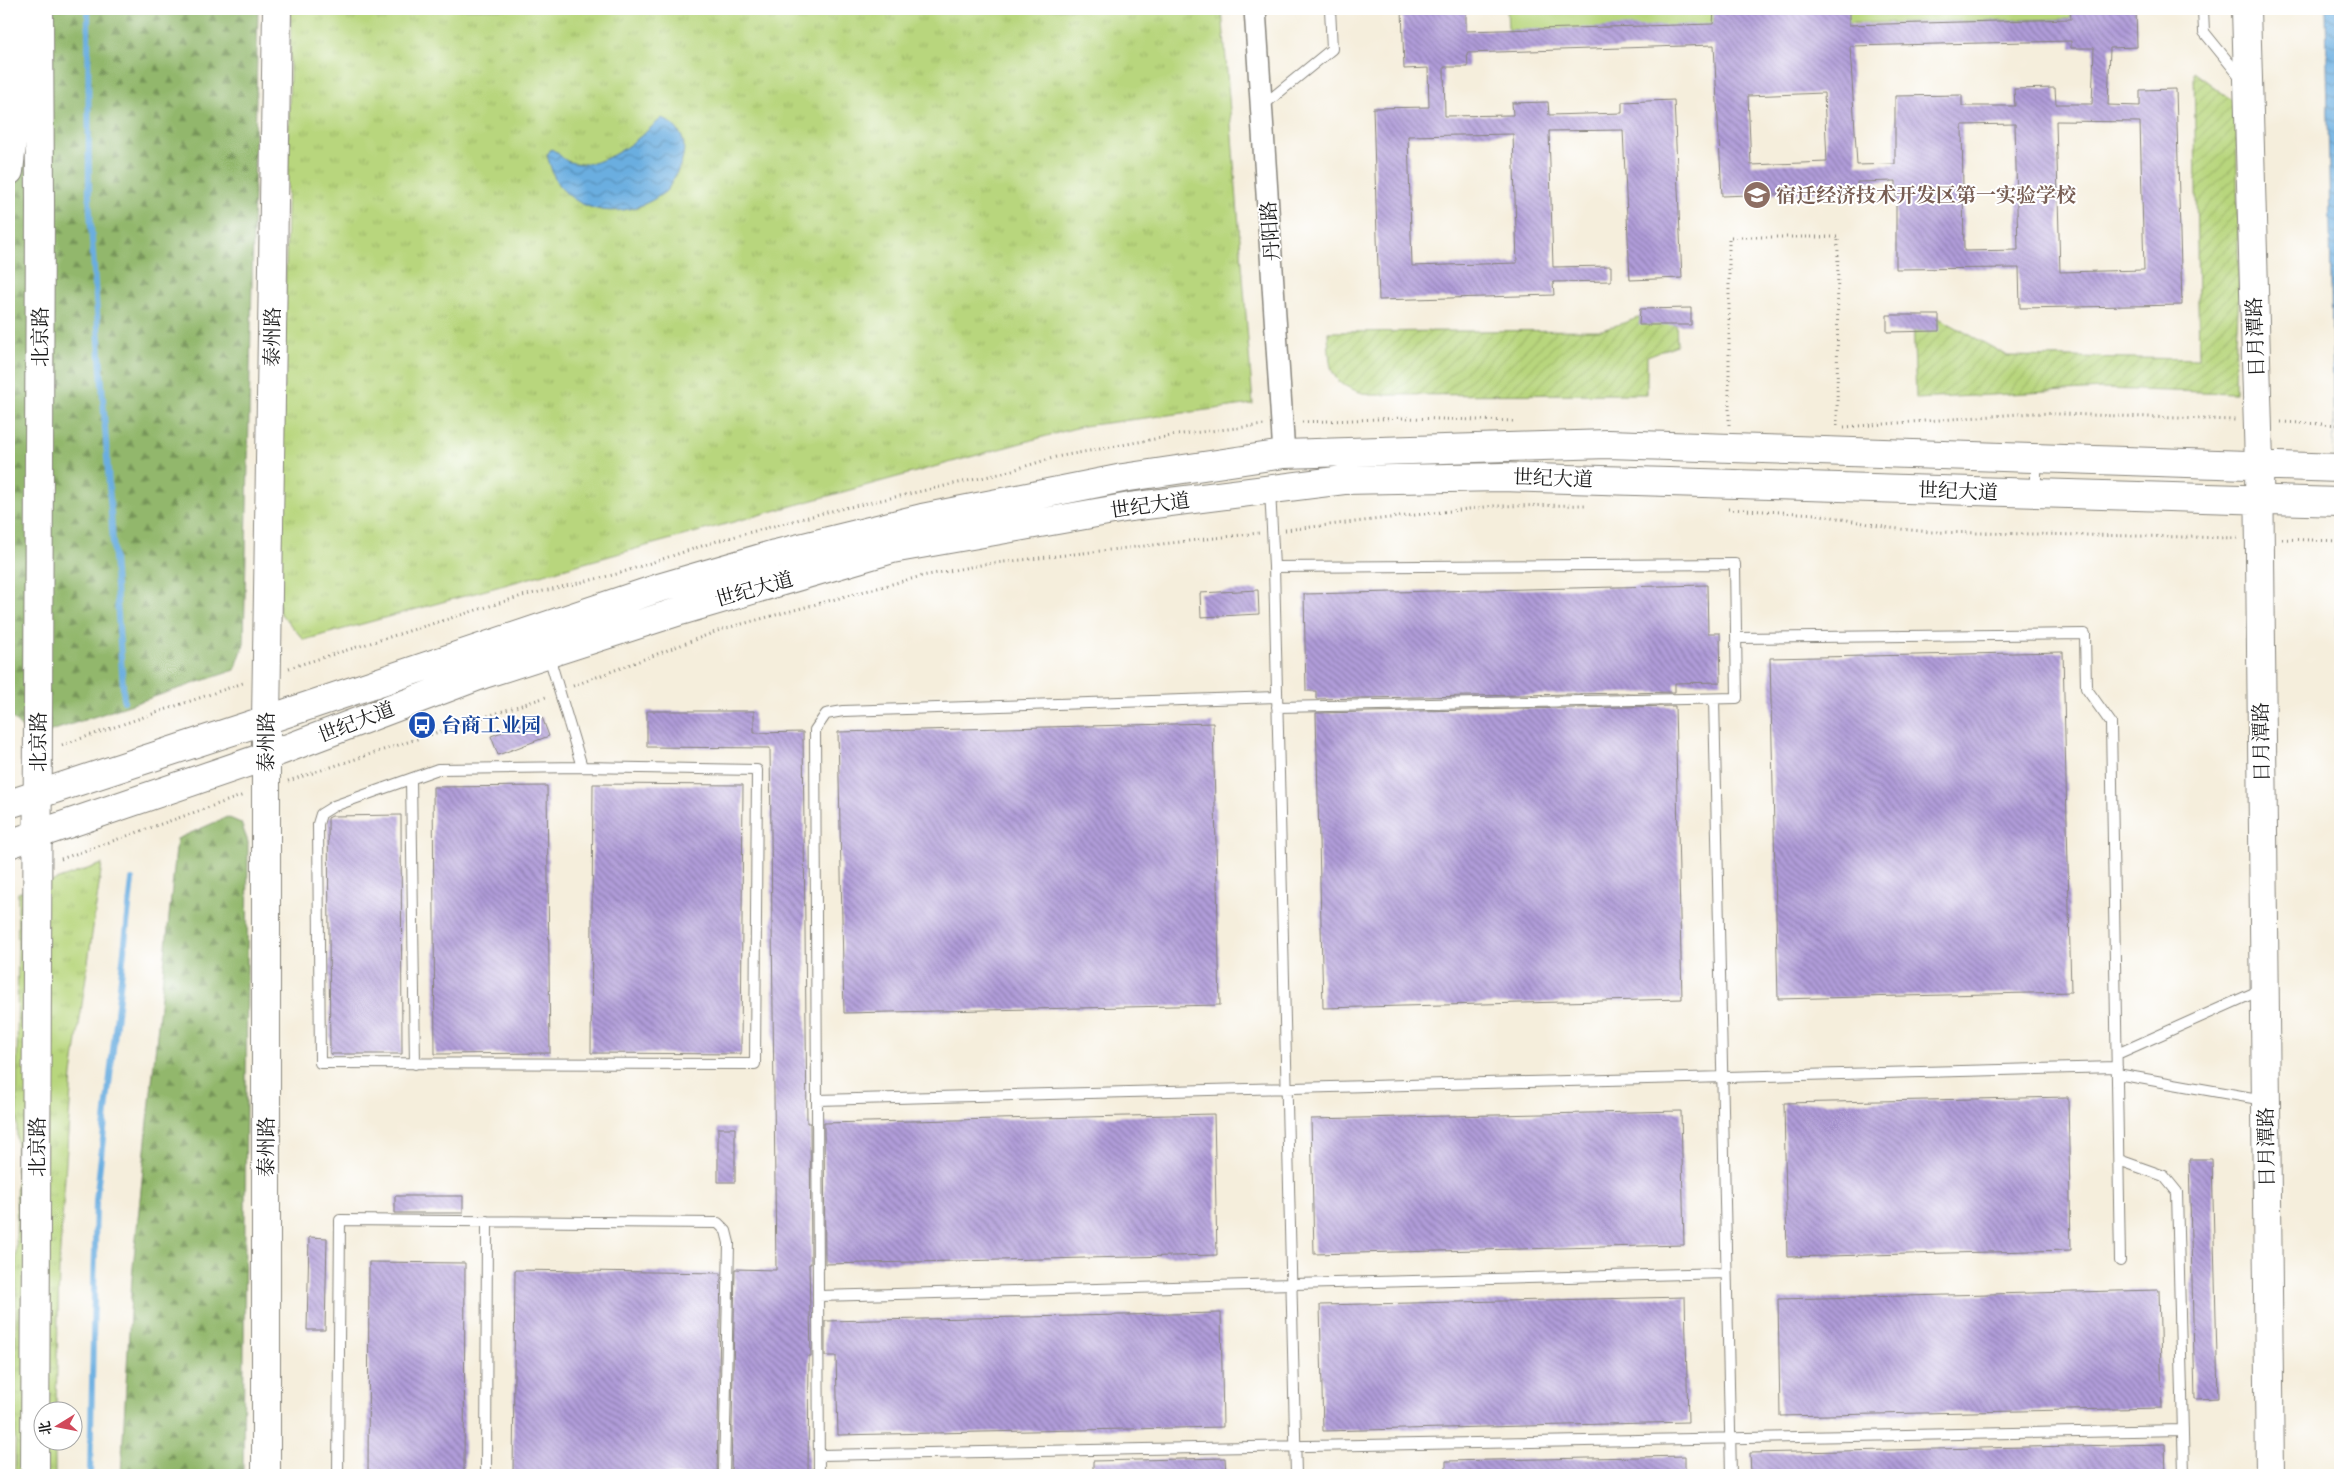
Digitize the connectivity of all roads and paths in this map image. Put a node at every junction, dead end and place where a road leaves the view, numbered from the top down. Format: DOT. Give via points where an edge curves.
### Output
graph roads {
  1 [pos="27,9"];
  2 [pos="39,9"];
  3 [pos="277,9"];
  4 [pos="1255,9"];
  5 [pos="1330,9"];
  6 [pos="2203,9"];
  7 [pos="2246,9"];
  8 [pos="2248,88"];
  9 [pos="1262,106"];
  10 [pos="9,170"];
  11 [pos="1727,448"];
  12 [pos="1837,452"];
  13 [pos="1284,454"];
  14 [pos="2036,458"];
  15 [pos="2259,464"];
  16 [pos="2340,468"];
  17 [pos="1270,489"];
  18 [pos="2036,494"];
  19 [pos="2258,500"];
  20 [pos="2340,502"];
  21 [pos="1593,505"];
  22 [pos="1718,509"];
  23 [pos="1272,531"];
  24 [pos="2259,539"];
  25 [pos="2340,541"];
  26 [pos="1274,567"];
  27 [pos="670,599"];
  28 [pos="1736,638"];
  29 [pos="548,653"];
  30 [pos="559,692"];
  31 [pos="1714,699"];
  32 [pos="1277,702"];
  33 [pos="266,720"];
  34 [pos="266,756"];
  35 [pos="582,768"];
  36 [pos="411,779"];
  37 [pos="266,788"];
  38 [pos="38,794"];
  39 [pos="9,804"];
  40 [pos="38,834"];
  41 [pos="9,844"];
  42 [pos="38,867"];
  43 [pos="2264,989"];
  44 [pos="2117,1054"];
  45 [pos="415,1064"];
  46 [pos="2117,1070"];
  47 [pos="1722,1077"];
  48 [pos="1287,1088"];
  49 [pos="817,1100"];
  50 [pos="2265,1100"];
  51 [pos="2119,1160"];
  52 [pos="487,1221"];
  53 [pos="2120,1261"];
  54 [pos="1726,1273"];
  55 [pos="1292,1284"];
  56 [pos="818,1296"];
  57 [pos="2183,1430"];
  58 [pos="1730,1438"];
  59 [pos="1296,1446"];
  60 [pos="819,1455"];
  61 [pos="35,1475"];
  62 [pos="266,1475"];
  63 [pos="338,1475"];
  64 [pos="486,1475"];
  65 [pos="724,1475"];
  66 [pos="819,1475"];
  67 [pos="1296,1475"];
  68 [pos="1731,1475"];
  69 [pos="2184,1475"];
  70 [pos="2270,1475"];
  1 -- 10 [label="main road"];
  2 -- 38 [label="main road, 北京路"];
  3 -- 33 [label="main road, 泰州路"];
  4 -- 9 [label="street, 丹阳路"];
  5 -- 9 [label="lane" via="1332,49"];
  6 -- 8 [label="lane" via="2204,32"];
  7 -- 8 [label="main road, 日月潭路"];
  8 -- 15 [label="main road, 日月潭路"];
  9 -- 13 [label="street, 丹阳路"];
  11 -- 12 [label="main road, 世纪大道"];
  11 -- 12 [label="path" via="1729,238 1838,237"];
  11 -- 13 [label="main road, 世纪大道" via="1608,444"];
  12 -- 14 [label="main road, 世纪大道"];
  13 -- 27 [label="main road, 世纪大道" via="1123,478 922,518 775,554"];
  14 -- 15 [label="main road, 世纪大道"];
  14 -- 18 [label="lane"];
  15 -- 16 [label="main road, 世纪大道"];
  15 -- 19 [label="main road, 日月潭路"];
  17 -- 18 [label="main road, 世纪大道" via="1344,480 1502,477"];
  17 -- 23 [label="lane"];
  17 -- 27 [label="main road, 世纪大道" via="1130,507 892,549"];
  18 -- 19 [label="main road, 世纪大道"];
  19 -- 20 [label="main road, 世纪大道"];
  19 -- 24 [label="main road, 日月潭路"];
  21 -- 23 [label="path" via="1494,506"];
  22 -- 24 [label="path" via="1816,514 1931,532"];
  23 -- 26 [label="lane"];
  23 -- 30 [label="path" via="986,564 922,576 723,629"];
  24 -- 25 [label="path"];
  24 -- 43 [label="main road, 日月潭路"];
  26 -- 28 [label="lane" via="1735,564"];
  26 -- 32 [label="lane"];
  27 -- 29 [label="main road, 世纪大道"];
  27 -- 33 [label="main road, 世纪大道"];
  28 -- 31 [label="lane" via="1736,698"];
  28 -- 44 [label="lane" via="2085,634 2086,688 2111,723"];
  29 -- 30 [label="lane"];
  29 -- 34 [label="main road, 世纪大道"];
  30 -- 35 [label="lane"];
  30 -- 37 [label="path"];
  31 -- 32 [label="lane"];
  31 -- 47 [label="lane"];
  32 -- 48 [label="lane"];
  32 -- 49 [label="lane" via="843,711 826,714 815,730"];
  33 -- 34 [label="main road, 泰州路"];
  33 -- 38 [label="main road, 世纪大道"];
  34 -- 37 [label="main road, 泰州路"];
  34 -- 40 [label="main road, 世纪大道"];
  35 -- 36 [label="lane" via="438,769"];
  35 -- 45 [label="lane" via="757,770 754,1064"];
  36 -- 45 [label="lane"];
  36 -- 45 [label="lane" via="334,806 321,814 318,824 320,1063"];
  37 -- 42 [label="path"];
  37 -- 62 [label="main road, 泰州路"];
  38 -- 39 [label="main road, 世纪大道"];
  38 -- 40 [label="main road, 北京路"];
  40 -- 41 [label="main road, 世纪大道"];
  40 -- 42 [label="main road, 北京路"];
  42 -- 61 [label="main road, 北京路"];
  43 -- 44 [label="lane"];
  43 -- 50 [label="main road, 日月潭路"];
  44 -- 46 [label="lane"];
  46 -- 47 [label="lane"];
  46 -- 50 [label="lane"];
  46 -- 51 [label="lane"];
  47 -- 48 [label="lane"];
  47 -- 54 [label="lane"];
  48 -- 49 [label="lane"];
  48 -- 55 [label="lane"];
  49 -- 56 [label="lane"];
  50 -- 70 [label="main road, 日月潭路"];
  51 -- 53 [label="lane"];
  51 -- 57 [label="lane" via="2164,1176 2177,1192"];
  52 -- 63 [label="lane" via="340,1220"];
  52 -- 64 [label="lane"];
  52 -- 65 [label="lane" via="718,1223 726,1231 729,1243"];
  54 -- 55 [label="lane"];
  54 -- 58 [label="lane"];
  55 -- 56 [label="lane"];
  55 -- 59 [label="lane"];
  56 -- 60 [label="lane"];
  57 -- 58 [label="lane"];
  57 -- 69 [label="lane"];
  58 -- 59 [label="lane"];
  58 -- 68 [label="lane"];
  59 -- 60 [label="lane"];
  59 -- 67 [label="lane"];
  60 -- 66 [label="lane"];
}
